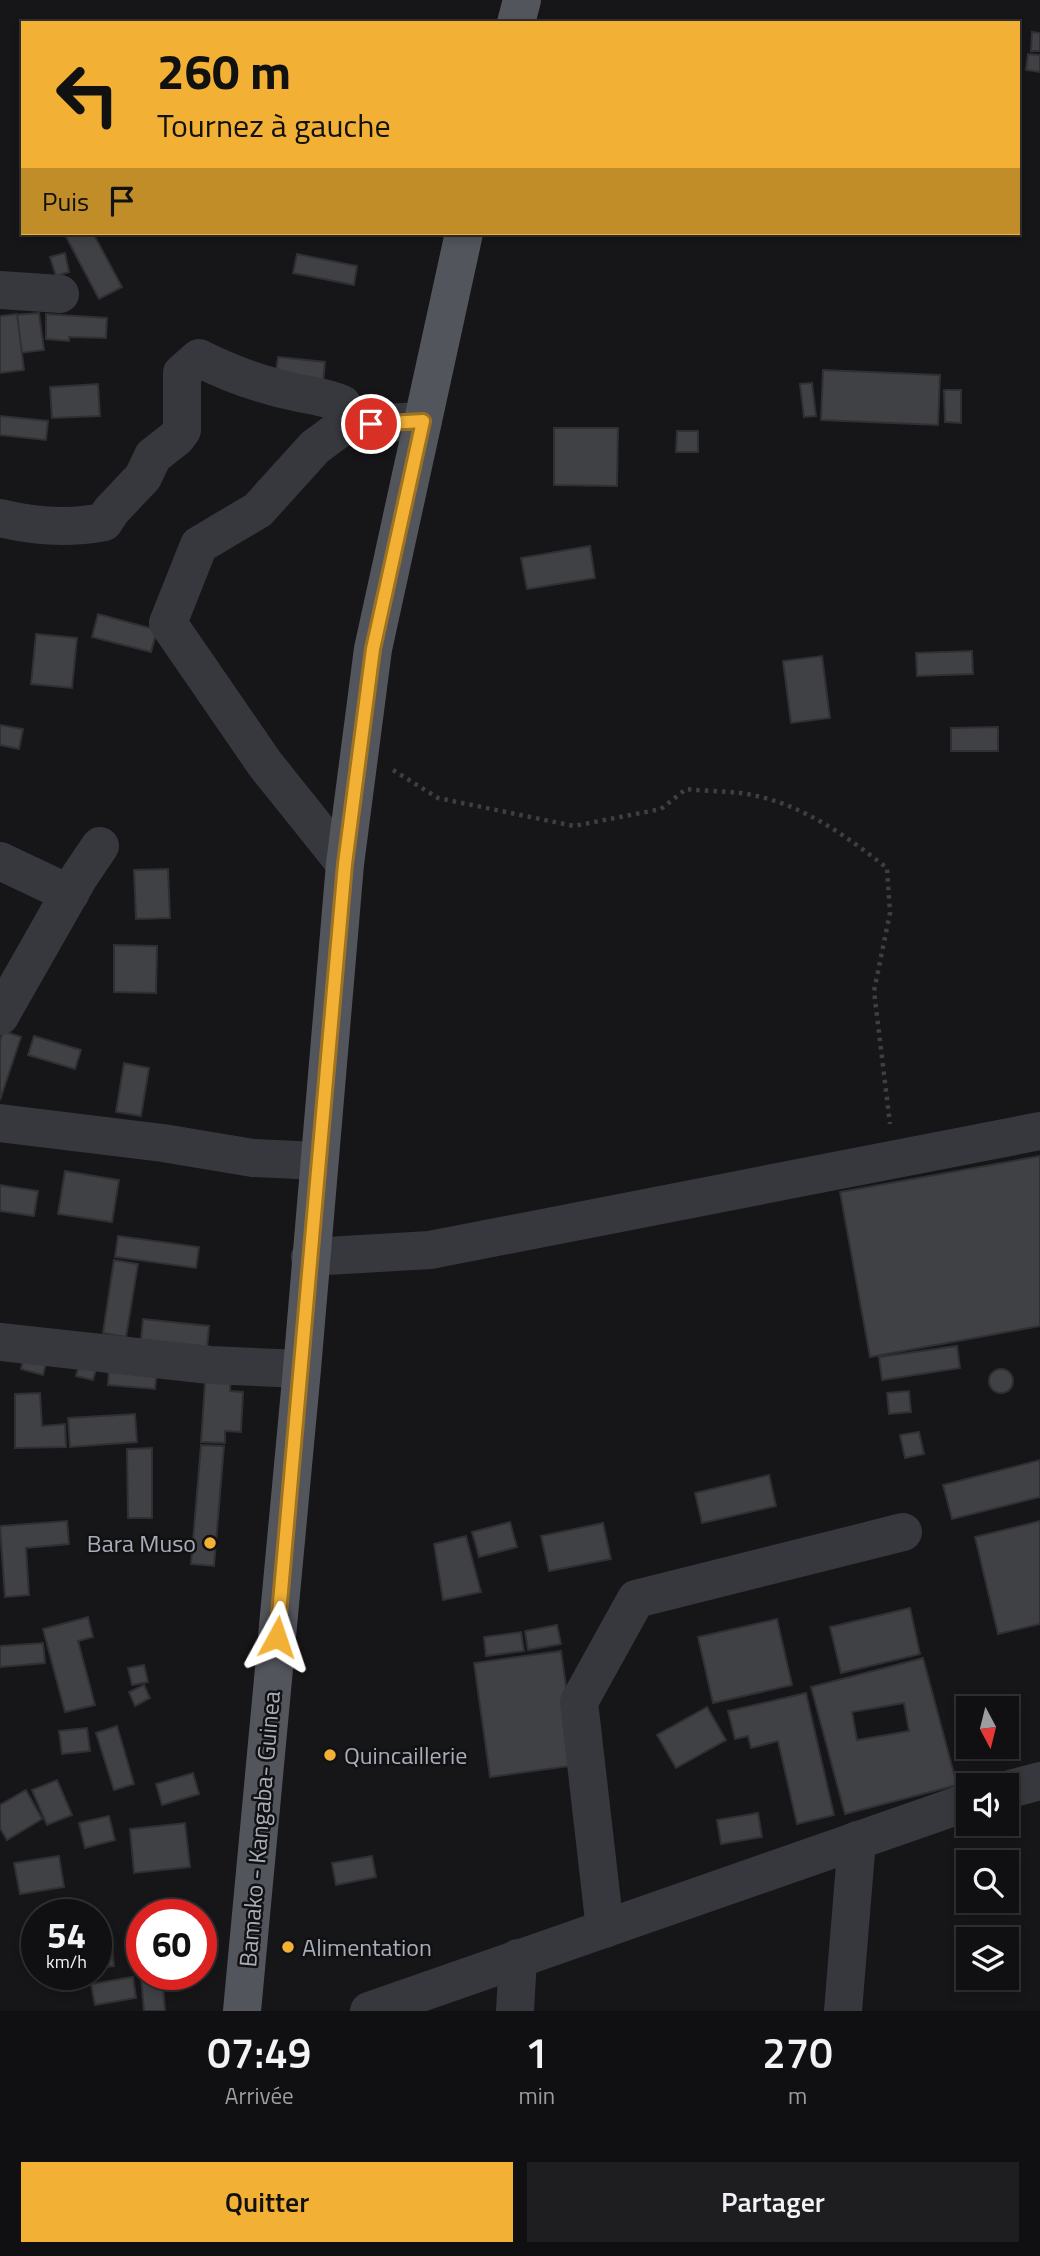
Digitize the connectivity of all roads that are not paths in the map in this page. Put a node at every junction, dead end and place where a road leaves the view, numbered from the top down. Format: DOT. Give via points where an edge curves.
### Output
graph roads {
  1 [pos="522,0"];
  2 [pos="517,21"];
  3 [pos="464,235"];
  4 [pos="0,290"];
  5 [pos="60,294"];
  6 [pos="423,421"];
  7 [pos="345,425"];
  8 [pos="0,518"];
  9 [pos="100,846"];
  10 [pos="0,861"];
  11 [pos="345,864"];
  12 [pos="70,894"];
  13 [pos="0,1016"];
  14 [pos="0,1124"];
  15 [pos="1040,1131"];
  16 [pos="319,1161"];
  17 [pos="310,1256"];
  18 [pos="0,1342"];
  19 [pos="302,1369"];
  20 [pos="903,1532"];
  21 [pos="1040,1781"];
  22 [pos="1019,1787"];
  23 [pos="956,1806"];
  24 [pos="857,1840"];
  25 [pos="605,1929"];
  26 [pos="518,1958"];
  27 [pos="242,2011"];
  28 [pos="369,2011"];
  29 [pos="515,2011"];
  30 [pos="843,2011"];
  1 -- 2 [label="main road"];
  3 -- 6 [label="main road, Bamako - Kangaba- Guinea"];
  4 -- 5 [label="street"];
  6 -- 7 [label="street"];
  6 -- 11 [label="main road, Bamako - Kangaba- Guinea" via="373,649"];
  7 -- 8 [label="street" via="342,404 223,370 200,358 182,373 182,430 153,456 143,477 104,522 70,528"];
  7 -- 11 [label="street" via="315,447 258,510 200,545 168,623 265,764"];
  9 -- 12 [label="street"];
  10 -- 12 [label="street"];
  11 -- 16 [label="main road, Bamako - Kangaba- Guinea"];
  12 -- 13 [label="street"];
  14 -- 16 [label="street" via="253,1158"];
  15 -- 17 [label="street" via="430,1250"];
  16 -- 17 [label="main road, Bamako - Kangaba- Guinea"];
  17 -- 19 [label="main road, Bamako - Kangaba- Guinea"];
  18 -- 19 [label="street" via="210,1365"];
  19 -- 27 [label="main road, Bamako - Kangaba- Guinea"];
  20 -- 25 [label="street" via="636,1599 579,1702"];
  21 -- 22 [label="street"];
  23 -- 24 [label="street"];
  24 -- 25 [label="street"];
  24 -- 30 [label="street"];
  25 -- 26 [label="street"];
  26 -- 28 [label="street"];
  26 -- 29 [label="street"];
}
